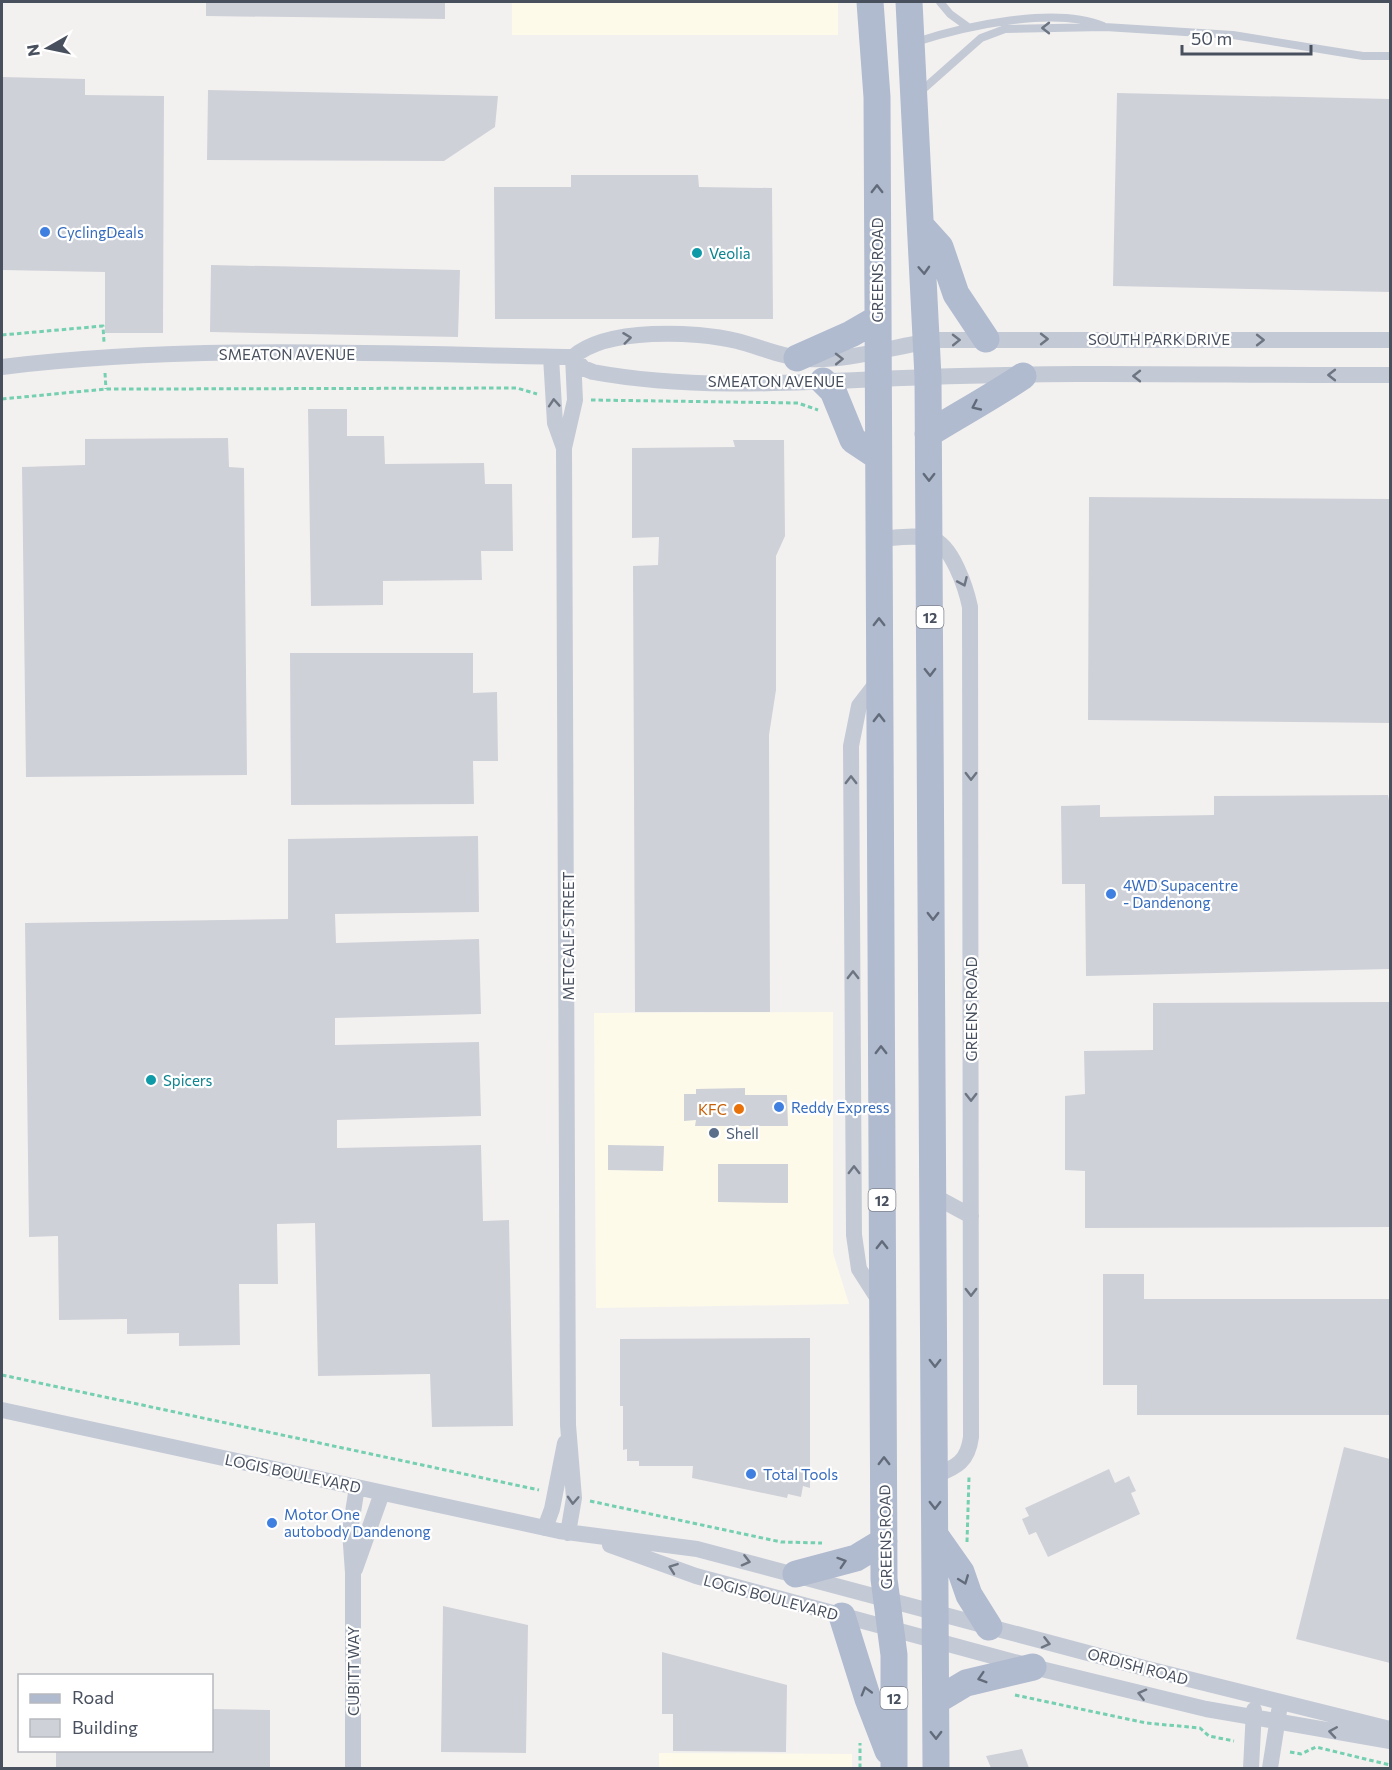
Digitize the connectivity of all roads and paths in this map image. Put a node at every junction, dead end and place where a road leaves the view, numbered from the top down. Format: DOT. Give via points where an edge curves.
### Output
graph roads {
  1 [pos="870,2"];
  2 [pos="909,2"];
  3 [pos="939,2"];
  4 [pos="968,27"];
  5 [pos="1105,27"];
  6 [pos="912,43"];
  7 [pos="1390,56"];
  8 [pos="916,96"];
  9 [pos="922,226"];
  10 [pos="877,319"];
  11 [pos="2,335"];
  12 [pos="986,339"];
  13 [pos="1390,340"];
  14 [pos="927,341"];
  15 [pos="878,352"];
  16 [pos="104,357"];
  17 [pos="551,357"];
  18 [pos="573,357"];
  19 [pos="797,358"];
  20 [pos="2,367"];
  21 [pos="1390,375"];
  22 [pos="1023,376"];
  23 [pos="928,377"];
  24 [pos="877,380"];
  25 [pos="823,381"];
  26 [pos="106,389"];
  27 [pos="554,397"];
  28 [pos="2,399"];
  29 [pos="575,400"];
  30 [pos="823,413"];
  31 [pos="928,434"];
  32 [pos="564,448"];
  33 [pos="877,456"];
  34 [pos="929,538"];
  35 [pos="879,539"];
  36 [pos="934,1196"];
  37 [pos="971,1216"];
  38 [pos="2,1375"];
  39 [pos="2,1410"];
  40 [pos="568,1425"];
  41 [pos="936,1475"];
  42 [pos="357,1487"];
  43 [pos="382,1493"];
  44 [pos="555,1493"];
  45 [pos="574,1497"];
  46 [pos="545,1528"];
  47 [pos="568,1533"];
  48 [pos="935,1535"];
  49 [pos="585,1536"];
  50 [pos="884,1541"];
  51 [pos="830,1543"];
  52 [pos="353,1573"];
  53 [pos="796,1574"];
  54 [pos="886,1600"];
  55 [pos="936,1613"];
  56 [pos="842,1616"];
  57 [pos="989,1627"];
  58 [pos="891,1630"];
  59 [pos="935,1641"];
  60 [pos="1033,1667"];
  61 [pos="1012,1695"];
  62 [pos="1256,1696"];
  63 [pos="936,1701"];
  64 [pos="1281,1702"];
  65 [pos="1253,1718"];
  66 [pos="1277,1723"];
  67 [pos="1390,1729"];
  68 [pos="1234,1741"];
  69 [pos="1390,1741"];
  70 [pos="1288,1752"];
  71 [pos="1390,1765"];
  72 [pos="894,1767"];
  73 [pos="353,1768"];
  74 [pos="936,1768"];
  75 [pos="1251,1768"];
  76 [pos="1270,1768"];
  10 -- 1 [label="main road, GREENS ROAD / 12, one-way" via="877,97"];
  2 -- 6 [label="main road, 12"];
  3 -- 4 [label="lane"];
  4 -- 5 [label="lane" via="1018,19 1089,20"];
  4 -- 6 [label="lane"];
  5 -- 7 [label="lane" via="1233,35 1363,56"];
  5 -- 8 [label="lane, one-way" via="993,32 970,47"];
  6 -- 8 [label="main road, 12"];
  8 -- 9 [label="main road, 12"];
  9 -- 12 [label="main road" via="940,247 956,294"];
  9 -- 14 [label="main road, 12, one-way"];
  10 -- 15 [label="main road, GREENS ROAD / 12"];
  10 -- 19 [label="main road"];
  11 -- 16 [label="path" via="103,326"];
  12 -- 13 [label="street, SOUTH PARK DRIVE, one-way"];
  14 -- 12 [label="street, SOUTH PARK DRIVE, one-way"];
  14 -- 15 [label="street, SMEATON AVENUE"];
  14 -- 23 [label="main road, 12"];
  19 -- 15 [label="street, SMEATON AVENUE, one-way" via="848,359"];
  15 -- 24 [label="main road, GREENS ROAD / 12"];
  16 -- 17 [label="street, SMEATON AVENUE"];
  16 -- 20 [label="street, SMEATON AVENUE"];
  16 -- 26 [label="path"];
  17 -- 18 [label="street, SMEATON AVENUE"];
  17 -- 27 [label="street, METCALF STREET"];
  18 -- 19 [label="street, SMEATON AVENUE, one-way" via="596,343 673,334 720,337"];
  18 -- 25 [label="street, SMEATON AVENUE" via="593,372 637,379"];
  18 -- 29 [label="street, METCALF STREET"];
  21 -- 22 [label="street, one-way"];
  22 -- 23 [label="street"];
  22 -- 31 [label="main road, one-way"];
  23 -- 24 [label="street, SMEATON AVENUE"];
  23 -- 31 [label="main road, 12"];
  24 -- 25 [label="street, SMEATON AVENUE"];
  24 -- 33 [label="main road, GREENS ROAD / 12"];
  25 -- 33 [label="main road" via="833,391 853,440"];
  26 -- 27 [label="path" via="517,388"];
  26 -- 28 [label="path"];
  32 -- 27 [label="street, METCALF STREET, one-way" via="555,423"];
  29 -- 30 [label="path" via="798,403"];
  29 -- 32 [label="street, METCALF STREET"];
  31 -- 34 [label="main road, 12, one-way"];
  32 -- 40 [label="street, METCALF STREET"];
  33 -- 35 [label="main road, GREENS ROAD / 12"];
  34 -- 35 [label="street"];
  34 -- 36 [label="main road, 12, one-way"];
  34 -- 37 [label="street, GREENS ROAD, one-way" via="944,546 967,591 970,607"];
  50 -- 35 [label="main road, GREENS ROAD / 12, one-way"];
  36 -- 37 [label="street"];
  36 -- 41 [label="main road, 12, one-way"];
  37 -- 41 [label="street, GREENS ROAD, one-way" via="971,1437 966,1459"];
  38 -- 44 [label="path"];
  39 -- 42 [label="street, LOGIS BOULEVARD"];
  40 -- 44 [label="street, METCALF STREET"];
  40 -- 45 [label="street, METCALF STREET"];
  41 -- 48 [label="main road, 12, one-way"];
  42 -- 43 [label="street, LOGIS BOULEVARD"];
  42 -- 52 [label="street, CUBITT WAY" via="350,1531"];
  43 -- 46 [label="street, LOGIS BOULEVARD"];
  43 -- 52 [label="street, CUBITT WAY"];
  44 -- 46 [label="street, METCALF STREET"];
  45 -- 47 [label="street, METCALF STREET, one-way"];
  45 -- 51 [label="path" via="781,1542"];
  46 -- 47 [label="street, LOGIS BOULEVARD"];
  47 -- 49 [label="street, LOGIS BOULEVARD"];
  48 -- 55 [label="main road, 12"];
  48 -- 57 [label="main road, one-way" via="961,1572 969,1595"];
  49 -- 53 [label="street, LOGIS BOULEVARD, one-way" via="697,1549"];
  56 -- 49 [label="street, LOGIS BOULEVARD, one-way" via="696,1576"];
  53 -- 50 [label="main road, one-way" via="856,1558"];
  50 -- 54 [label="main road, GREENS ROAD / 12"];
  52 -- 73 [label="street, CUBITT WAY"];
  53 -- 54 [label="street, LOGIS BOULEVARD"];
  54 -- 55 [label="street, ORDISH ROAD"];
  54 -- 58 [label="main road, GREENS ROAD / 12"];
  55 -- 57 [label="street, ORDISH ROAD"];
  55 -- 59 [label="main road, 12"];
  56 -- 58 [label="street, LOGIS BOULEVARD"];
  72 -- 56 [label="main road, one-way"];
  57 -- 62 [label="street, ORDISH ROAD, one-way"];
  58 -- 59 [label="street, ORDISH ROAD"];
  58 -- 72 [label="main road, GREENS ROAD / 12"];
  59 -- 60 [label="street, ORDISH ROAD"];
  59 -- 63 [label="main road, 12"];
  60 -- 63 [label="main road, one-way" via="966,1683"];
  65 -- 60 [label="street, ORDISH ROAD, one-way"];
  61 -- 68 [label="path" via="1146,1723 1200,1728 1209,1736"];
  62 -- 64 [label="street, ORDISH ROAD"];
  62 -- 65 [label="street"];
  63 -- 74 [label="main road, 12, one-way"];
  64 -- 66 [label="street"];
  64 -- 67 [label="street, ORDISH ROAD"];
  65 -- 66 [label="street, ORDISH ROAD"];
  65 -- 75 [label="street"];
  69 -- 66 [label="street, ORDISH ROAD, one-way"];
  66 -- 76 [label="street"];
  70 -- 71 [label="path" via="1301,1755 1316,1747"];
}
